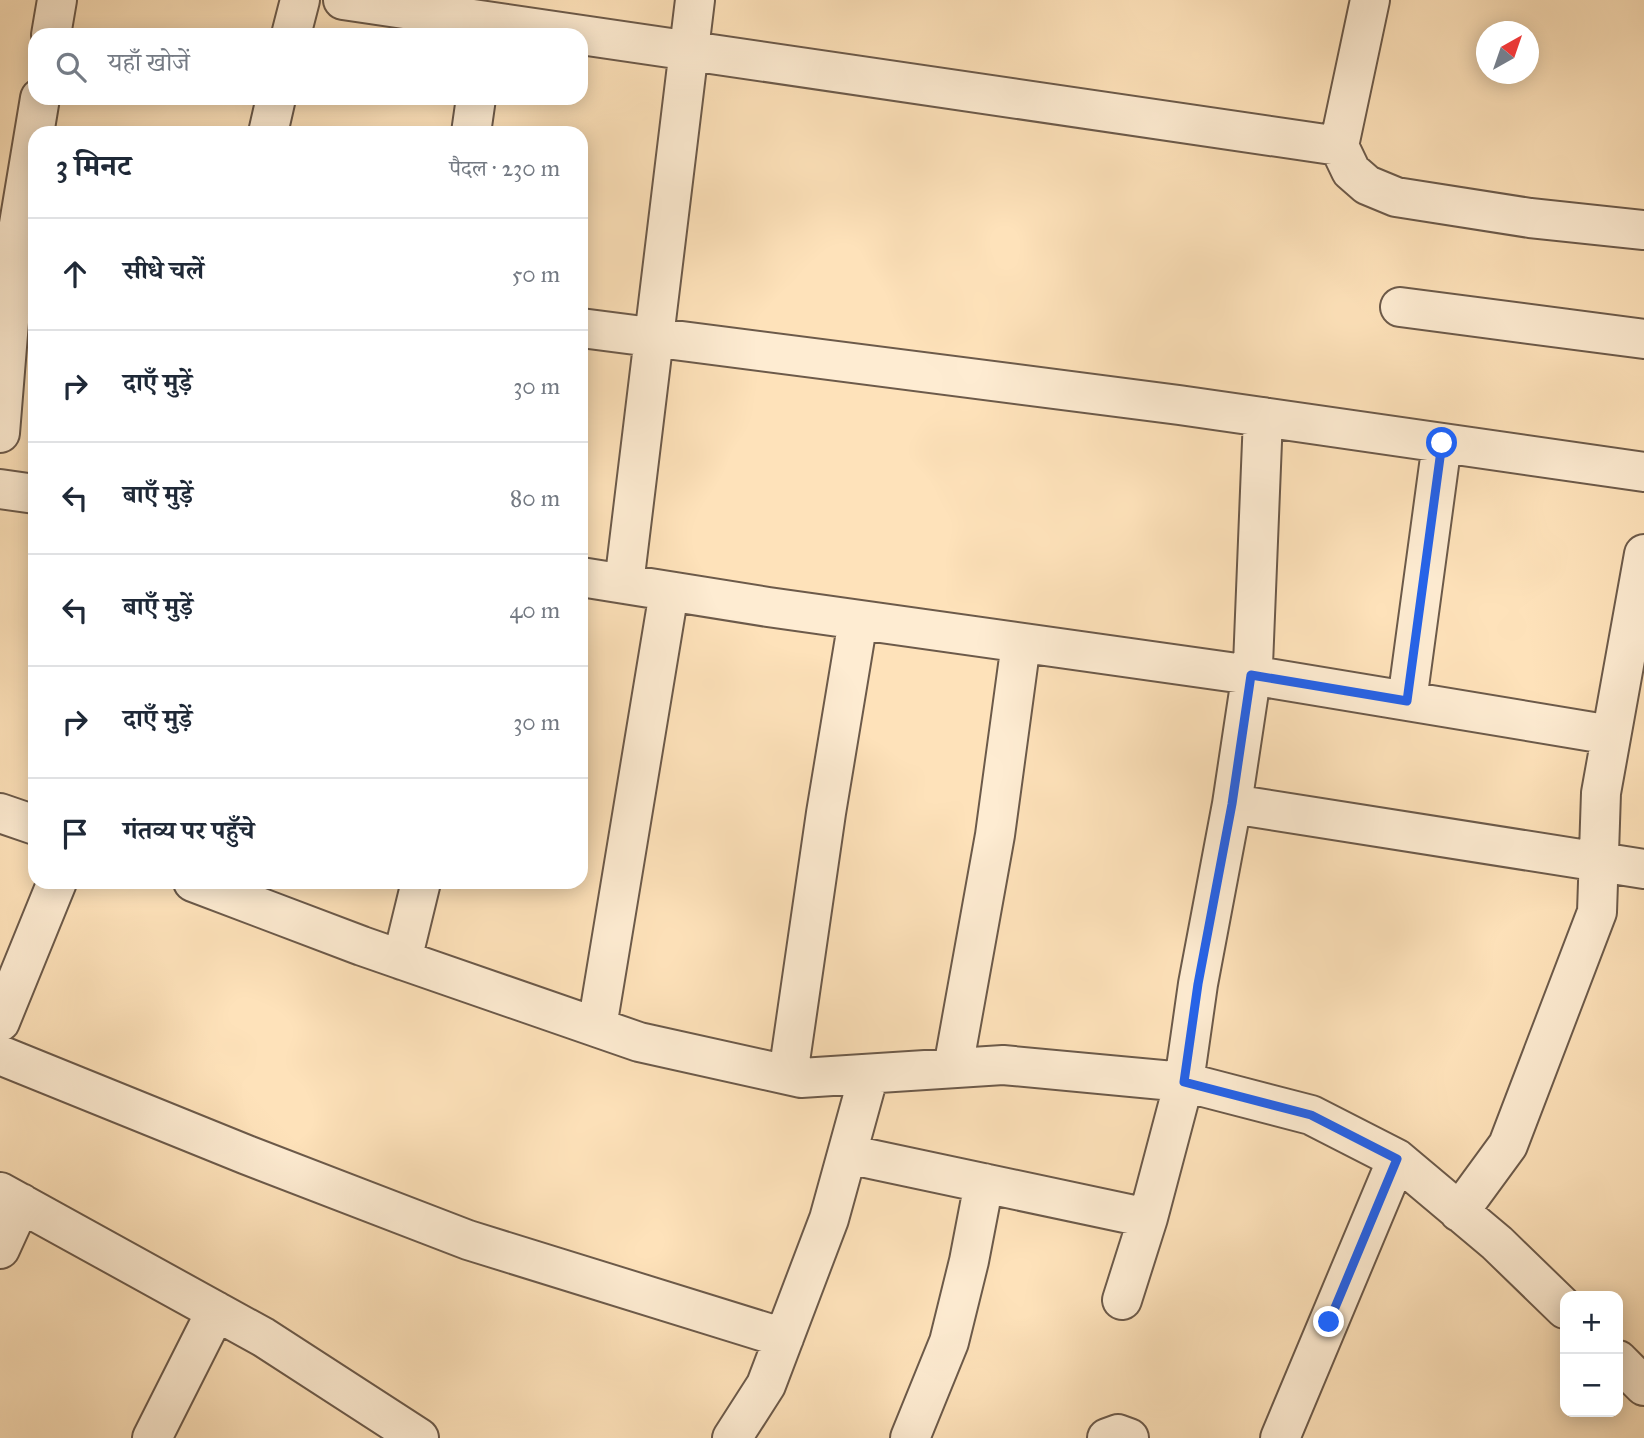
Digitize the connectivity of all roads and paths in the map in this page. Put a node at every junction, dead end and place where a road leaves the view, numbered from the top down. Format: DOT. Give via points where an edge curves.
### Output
graph roads {
  1 [pos="57,0"];
  2 [pos="300,0"];
  3 [pos="344,0"];
  4 [pos="695,0"];
  5 [pos="1370,0"];
  6 [pos="52,28"];
  7 [pos="293,28"];
  8 [pos="485,28"];
  9 [pos="588,39"];
  10 [pos="689,49"];
  11 [pos="39,105"];
  12 [pos="274,105"];
  13 [pos="475,105"];
  14 [pos="36,126"];
  15 [pos="270,126"];
  16 [pos="472,126"];
  17 [pos="1339,146"];
  18 [pos="28,176"];
  19 [pos="1644,230"];
  20 [pos="17,248"];
  21 [pos="1400,307"];
  22 [pos="588,329"];
  23 [pos="652,337"];
  24 [pos="1644,339"];
  25 [pos="1263,417"];
  26 [pos="0,433"];
  27 [pos="1442,443"];
  28 [pos="1644,472"];
  29 [pos="0,489"];
  30 [pos="28,493"];
  31 [pos="1644,554"];
  32 [pos="588,578"];
  33 [pos="624,584"];
  34 [pos="669,592"];
  35 [pos="858,620"];
  36 [pos="1021,643"];
  37 [pos="1251,675"];
  38 [pos="1633,682"];
  39 [pos="1407,701"];
  40 [pos="1611,735"];
  41 [pos="1232,804"];
  42 [pos="0,813"];
  43 [pos="28,823"];
  44 [pos="1599,861"];
  45 [pos="1644,869"];
  46 [pos="54,889"];
  47 [pos="211,889"];
  48 [pos="419,889"];
  49 [pos="402,960"];
  50 [pos="0,1022"];
  51 [pos="597,1027"];
  52 [pos="0,1055"];
  53 [pos="953,1068"];
  54 [pos="869,1074"];
  55 [pos="789,1075"];
  56 [pos="1184,1082"];
  57 [pos="846,1154"];
  58 [pos="1397,1159"];
  59 [pos="984,1183"];
  60 [pos="10,1197"];
  61 [pos="1460,1212"];
  62 [pos="1149,1218"];
  63 [pos="0,1249"];
  64 [pos="1122,1300"];
  65 [pos="1560,1304"];
  66 [pos="216,1311"];
  67 [pos="784,1338"];
  68 [pos="1623,1365"];
  69 [pos="1644,1385"];
  70 [pos="152,1438"];
  71 [pos="419,1438"];
  72 [pos="732,1438"];
  73 [pos="910,1438"];
  74 [pos="1107,1438"];
  75 [pos="1129,1438"];
  76 [pos="1280,1438"];
  1 -- 6 [label="street"];
  2 -- 7 [label="street"];
  3 -- 8 [label="street"];
  4 -- 10 [label="street"];
  5 -- 17 [label="street"];
  9 -- 10 [label="street"];
  10 -- 17 [label="street"];
  10 -- 23 [label="street"];
  11 -- 14 [label="street"];
  12 -- 15 [label="street"];
  13 -- 16 [label="street"];
  17 -- 19 [label="street" via="1351,171 1367,185 1396,197"];
  18 -- 20 [label="street"];
  20 -- 26 [label="street"];
  21 -- 24 [label="street"];
  22 -- 23 [label="street"];
  23 -- 25 [label="street"];
  23 -- 33 [label="street"];
  25 -- 27 [label="street"];
  25 -- 37 [label="street"];
  27 -- 28 [label="street"];
  27 -- 39 [label="street"];
  29 -- 30 [label="street"];
  31 -- 38 [label="street"];
  32 -- 33 [label="street"];
  33 -- 34 [label="street"];
  34 -- 35 [label="street"];
  34 -- 51 [label="street"];
  35 -- 36 [label="street"];
  35 -- 55 [label="street"];
  36 -- 37 [label="street"];
  36 -- 53 [label="street" via="995,835"];
  37 -- 39 [label="street"];
  37 -- 41 [label="street"];
  38 -- 40 [label="street"];
  39 -- 40 [label="street"];
  40 -- 44 [label="street" via="1601,793"];
  41 -- 44 [label="street"];
  41 -- 56 [label="street"];
  42 -- 43 [label="street"];
  44 -- 45 [label="street"];
  44 -- 61 [label="street" via="1597,912 1513,1133"];
  46 -- 50 [label="street"];
  47 -- 49 [label="street"];
  48 -- 49 [label="street"];
  49 -- 51 [label="street"];
  51 -- 55 [label="street"];
  52 -- 67 [label="street" via="468,1240"];
  53 -- 54 [label="street"];
  53 -- 56 [label="street" via="1003,1065"];
  54 -- 55 [label="street"];
  54 -- 57 [label="street"];
  56 -- 58 [label="street" via="1311,1115"];
  56 -- 62 [label="street"];
  57 -- 59 [label="street"];
  57 -- 67 [label="street" via="829,1219"];
  58 -- 61 [label="street"];
  58 -- 76 [label="street"];
  59 -- 62 [label="street"];
  59 -- 73 [label="street" via="949,1342"];
  60 -- 63 [label="street"];
  60 -- 66 [label="street"];
  61 -- 65 [label="street"];
  62 -- 64 [label="street"];
  66 -- 70 [label="street"];
  66 -- 71 [label="street"];
  67 -- 72 [label="street" via="766,1385"];
  68 -- 69 [label="street"];
  74 -- 75 [label="street" via="1118,1434"];
}
